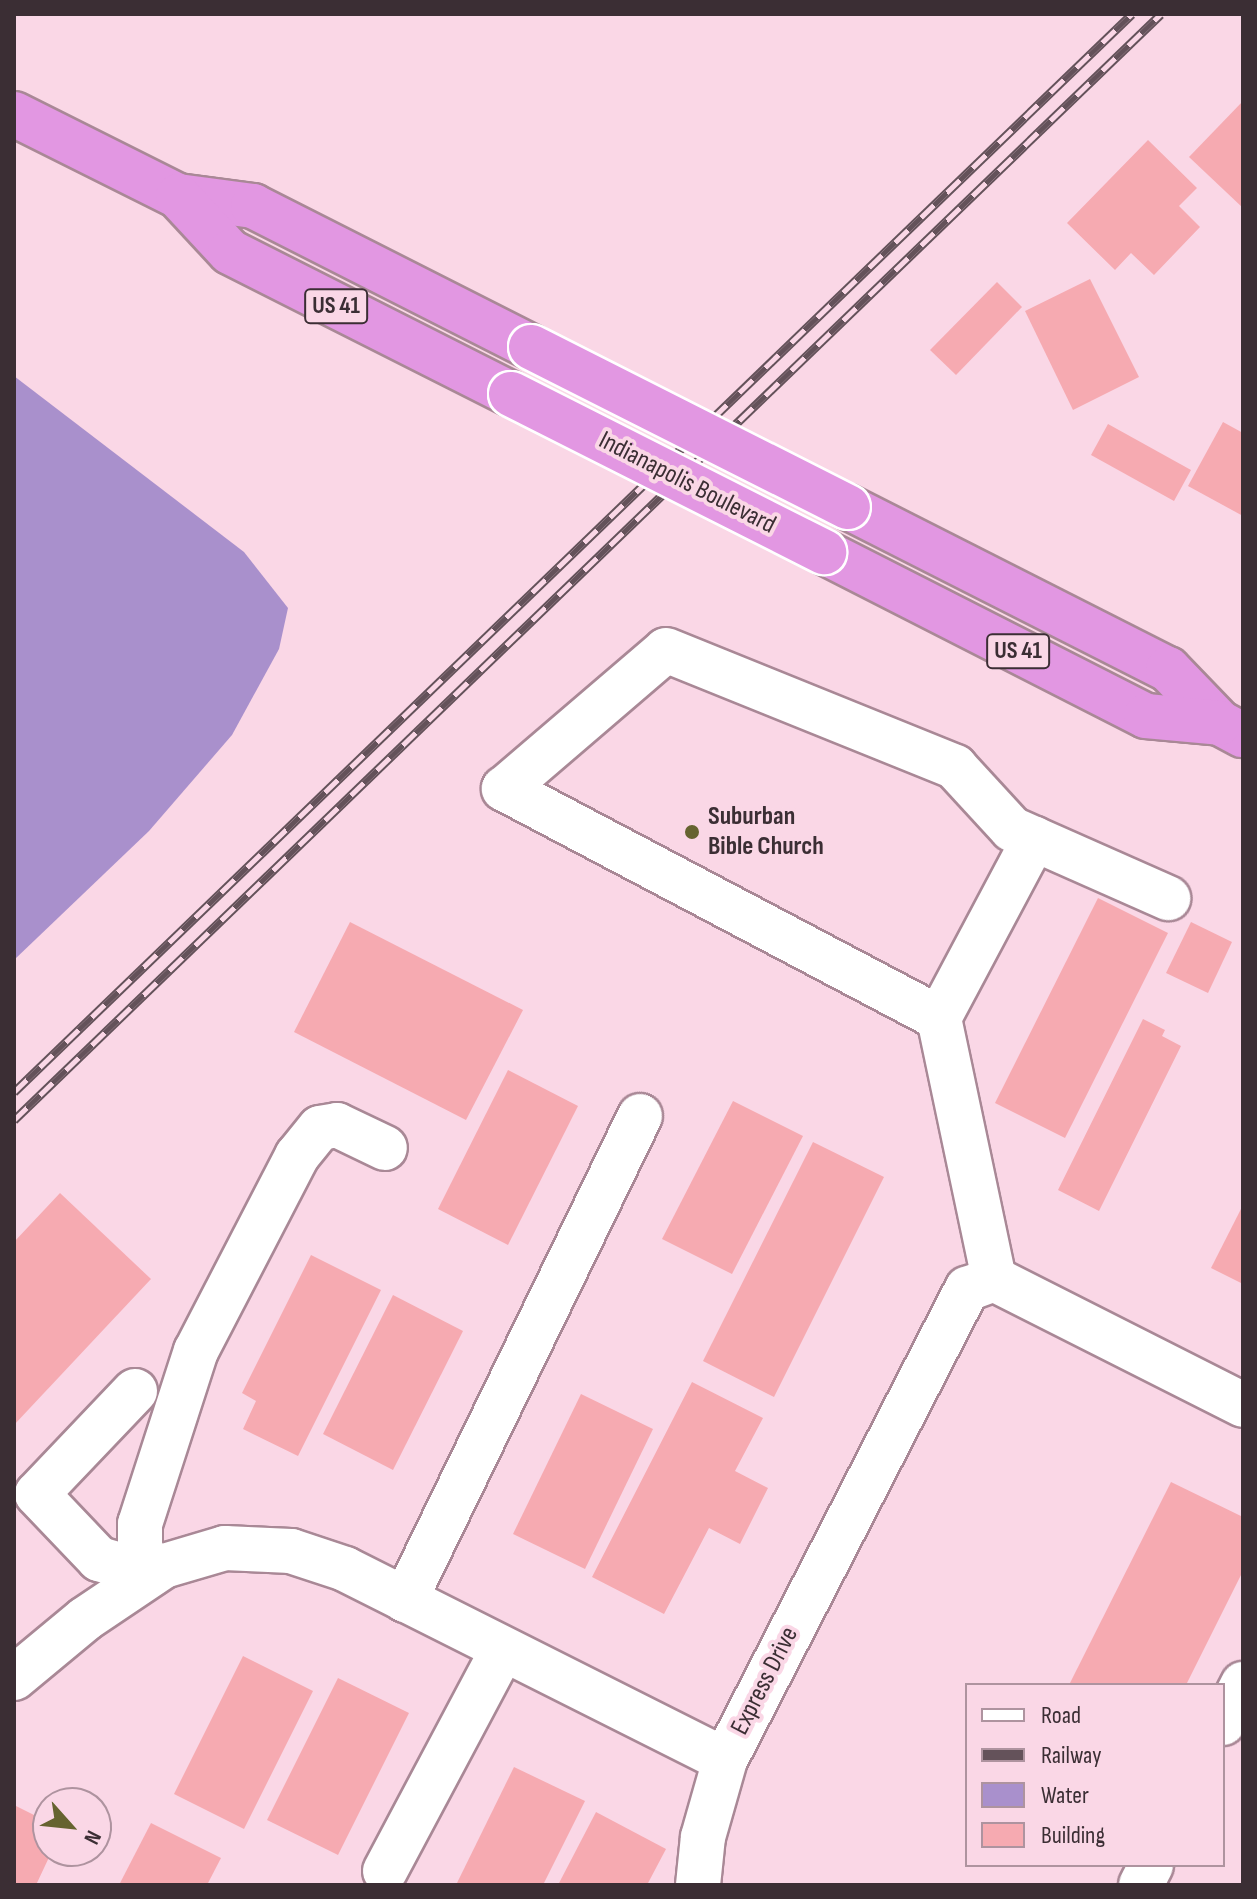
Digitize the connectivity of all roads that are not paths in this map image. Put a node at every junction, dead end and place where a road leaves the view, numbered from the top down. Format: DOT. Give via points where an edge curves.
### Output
graph roads {
  1 [pos="14,114"];
  2 [pos="178,196"];
  3 [pos="1232,729"];
  4 [pos="1034,839"];
  5 [pos="1168,898"];
  6 [pos="939,1018"];
  7 [pos="640,1116"];
  8 [pos="385,1148"];
  9 [pos="994,1279"];
  10 [pos="135,1391"];
  11 [pos="1243,1405"];
  12 [pos="26,1506"];
  13 [pos="151,1574"];
  14 [pos="405,1600"];
  15 [pos="503,1649"];
  16 [pos="14,1678"];
  17 [pos="1243,1684"];
  18 [pos="1225,1719"];
  19 [pos="725,1760"];
  20 [pos="1150,1867"];
  21 [pos="385,1871"];
  22 [pos="698,1885"];
  23 [pos="1141,1885"];
  1 -- 2 [label="highway, Indianapolis Boulevard / US 41"];
  2 -- 3 [label="highway, Indianapolis Boulevard / US 41, bridge" via="253,206 1168,669"];
  2 -- 3 [label="highway, Indianapolis Boulevard / US 41, bridge" via="230,252 1146,716"];
  4 -- 5 [label="street"];
  4 -- 6 [label="street"];
  4 -- 6 [label="street" via="1012,829 955,767 666,650 504,789"];
  6 -- 9 [label="street"];
  7 -- 14 [label="street"];
  8 -- 13 [label="street" via="337,1125 320,1128 297,1156 196,1351 140,1524 140,1547"];
  9 -- 11 [label="street"];
  9 -- 19 [label="street, Express Drive" via="967,1289"];
  10 -- 12 [label="street"];
  12 -- 13 [label="street" via="99,1559"];
  13 -- 14 [label="street, Express Drive" via="225,1548 291,1551 345,1569"];
  13 -- 16 [label="street, Express Drive" via="85,1619"];
  14 -- 15 [label="street, Express Drive"];
  15 -- 19 [label="street, Express Drive"];
  15 -- 21 [label="street"];
  17 -- 18 [label="street"];
  19 -- 22 [label="street" via="703,1837"];
  20 -- 23 [label="street"];
}
